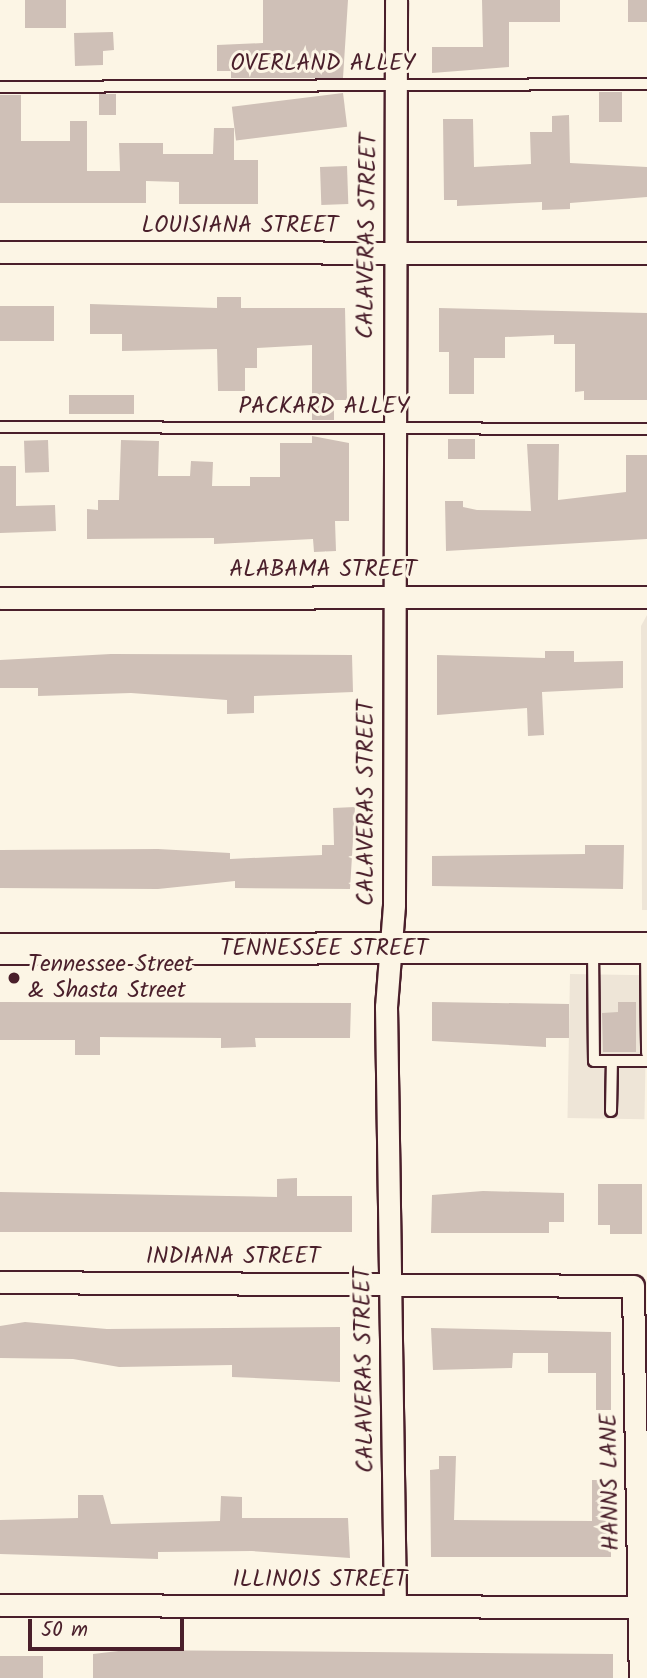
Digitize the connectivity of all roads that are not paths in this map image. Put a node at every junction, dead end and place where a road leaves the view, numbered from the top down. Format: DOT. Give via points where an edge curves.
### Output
graph roads {
  1 [pos="396,0"];
  2 [pos="396,84"];
  3 [pos="647,84"];
  4 [pos="0,87"];
  5 [pos="0,253"];
  6 [pos="394,253"];
  7 [pos="647,253"];
  8 [pos="0,427"];
  9 [pos="392,428"];
  10 [pos="647,429"];
  11 [pos="393,596"];
  12 [pos="647,597"];
  13 [pos="0,598"];
  14 [pos="593,947"];
  15 [pos="647,948"];
  16 [pos="0,949"];
  17 [pos="392,949"];
  18 [pos="647,1053"];
  19 [pos="612,1061"];
  20 [pos="647,1061"];
  21 [pos="611,1111"];
  22 [pos="0,1282"];
  23 [pos="390,1284"];
  24 [pos="633,1286"];
  25 [pos="0,1605"];
  26 [pos="396,1606"];
  27 [pos="640,1606"];
  28 [pos="640,1678"];
  1 -- 2 [label="street, CALAVERAS STREET"];
  2 -- 3 [label="lane, OVERLAND ALLEY"];
  2 -- 4 [label="lane, OVERLAND ALLEY"];
  2 -- 6 [label="street, CALAVERAS STREET"];
  5 -- 6 [label="street, LOUISIANA STREET"];
  6 -- 7 [label="street, LOUISIANA STREET"];
  6 -- 9 [label="street, CALAVERAS STREET"];
  8 -- 9 [label="lane, PACKARD ALLEY"];
  9 -- 10 [label="lane, PACKARD ALLEY"];
  9 -- 11 [label="street, CALAVERAS STREET"];
  11 -- 12 [label="street, ALABAMA STREET"];
  11 -- 13 [label="street, ALABAMA STREET"];
  11 -- 17 [label="street, CALAVERAS STREET"];
  14 -- 15 [label="main road, TENNESSEE STREET"];
  14 -- 17 [label="main road, TENNESSEE STREET"];
  14 -- 19 [label="lane" via="594,1061"];
  15 -- 18 [label="lane"];
  16 -- 17 [label="main road, TENNESSEE STREET"];
  17 -- 23 [label="street, CALAVERAS STREET" via="386,1007"];
  19 -- 20 [label="lane"];
  19 -- 21 [label="lane"];
  22 -- 23 [label="street, INDIANA STREET"];
  23 -- 24 [label="street, INDIANA STREET"];
  23 -- 26 [label="street, CALAVERAS STREET"];
  24 -- 27 [label="street, HANNS LANE"];
  25 -- 26 [label="street, ILLINOIS STREET"];
  26 -- 27 [label="street, ILLINOIS STREET"];
  27 -- 28 [label="street, HANNS LANE"];
}
